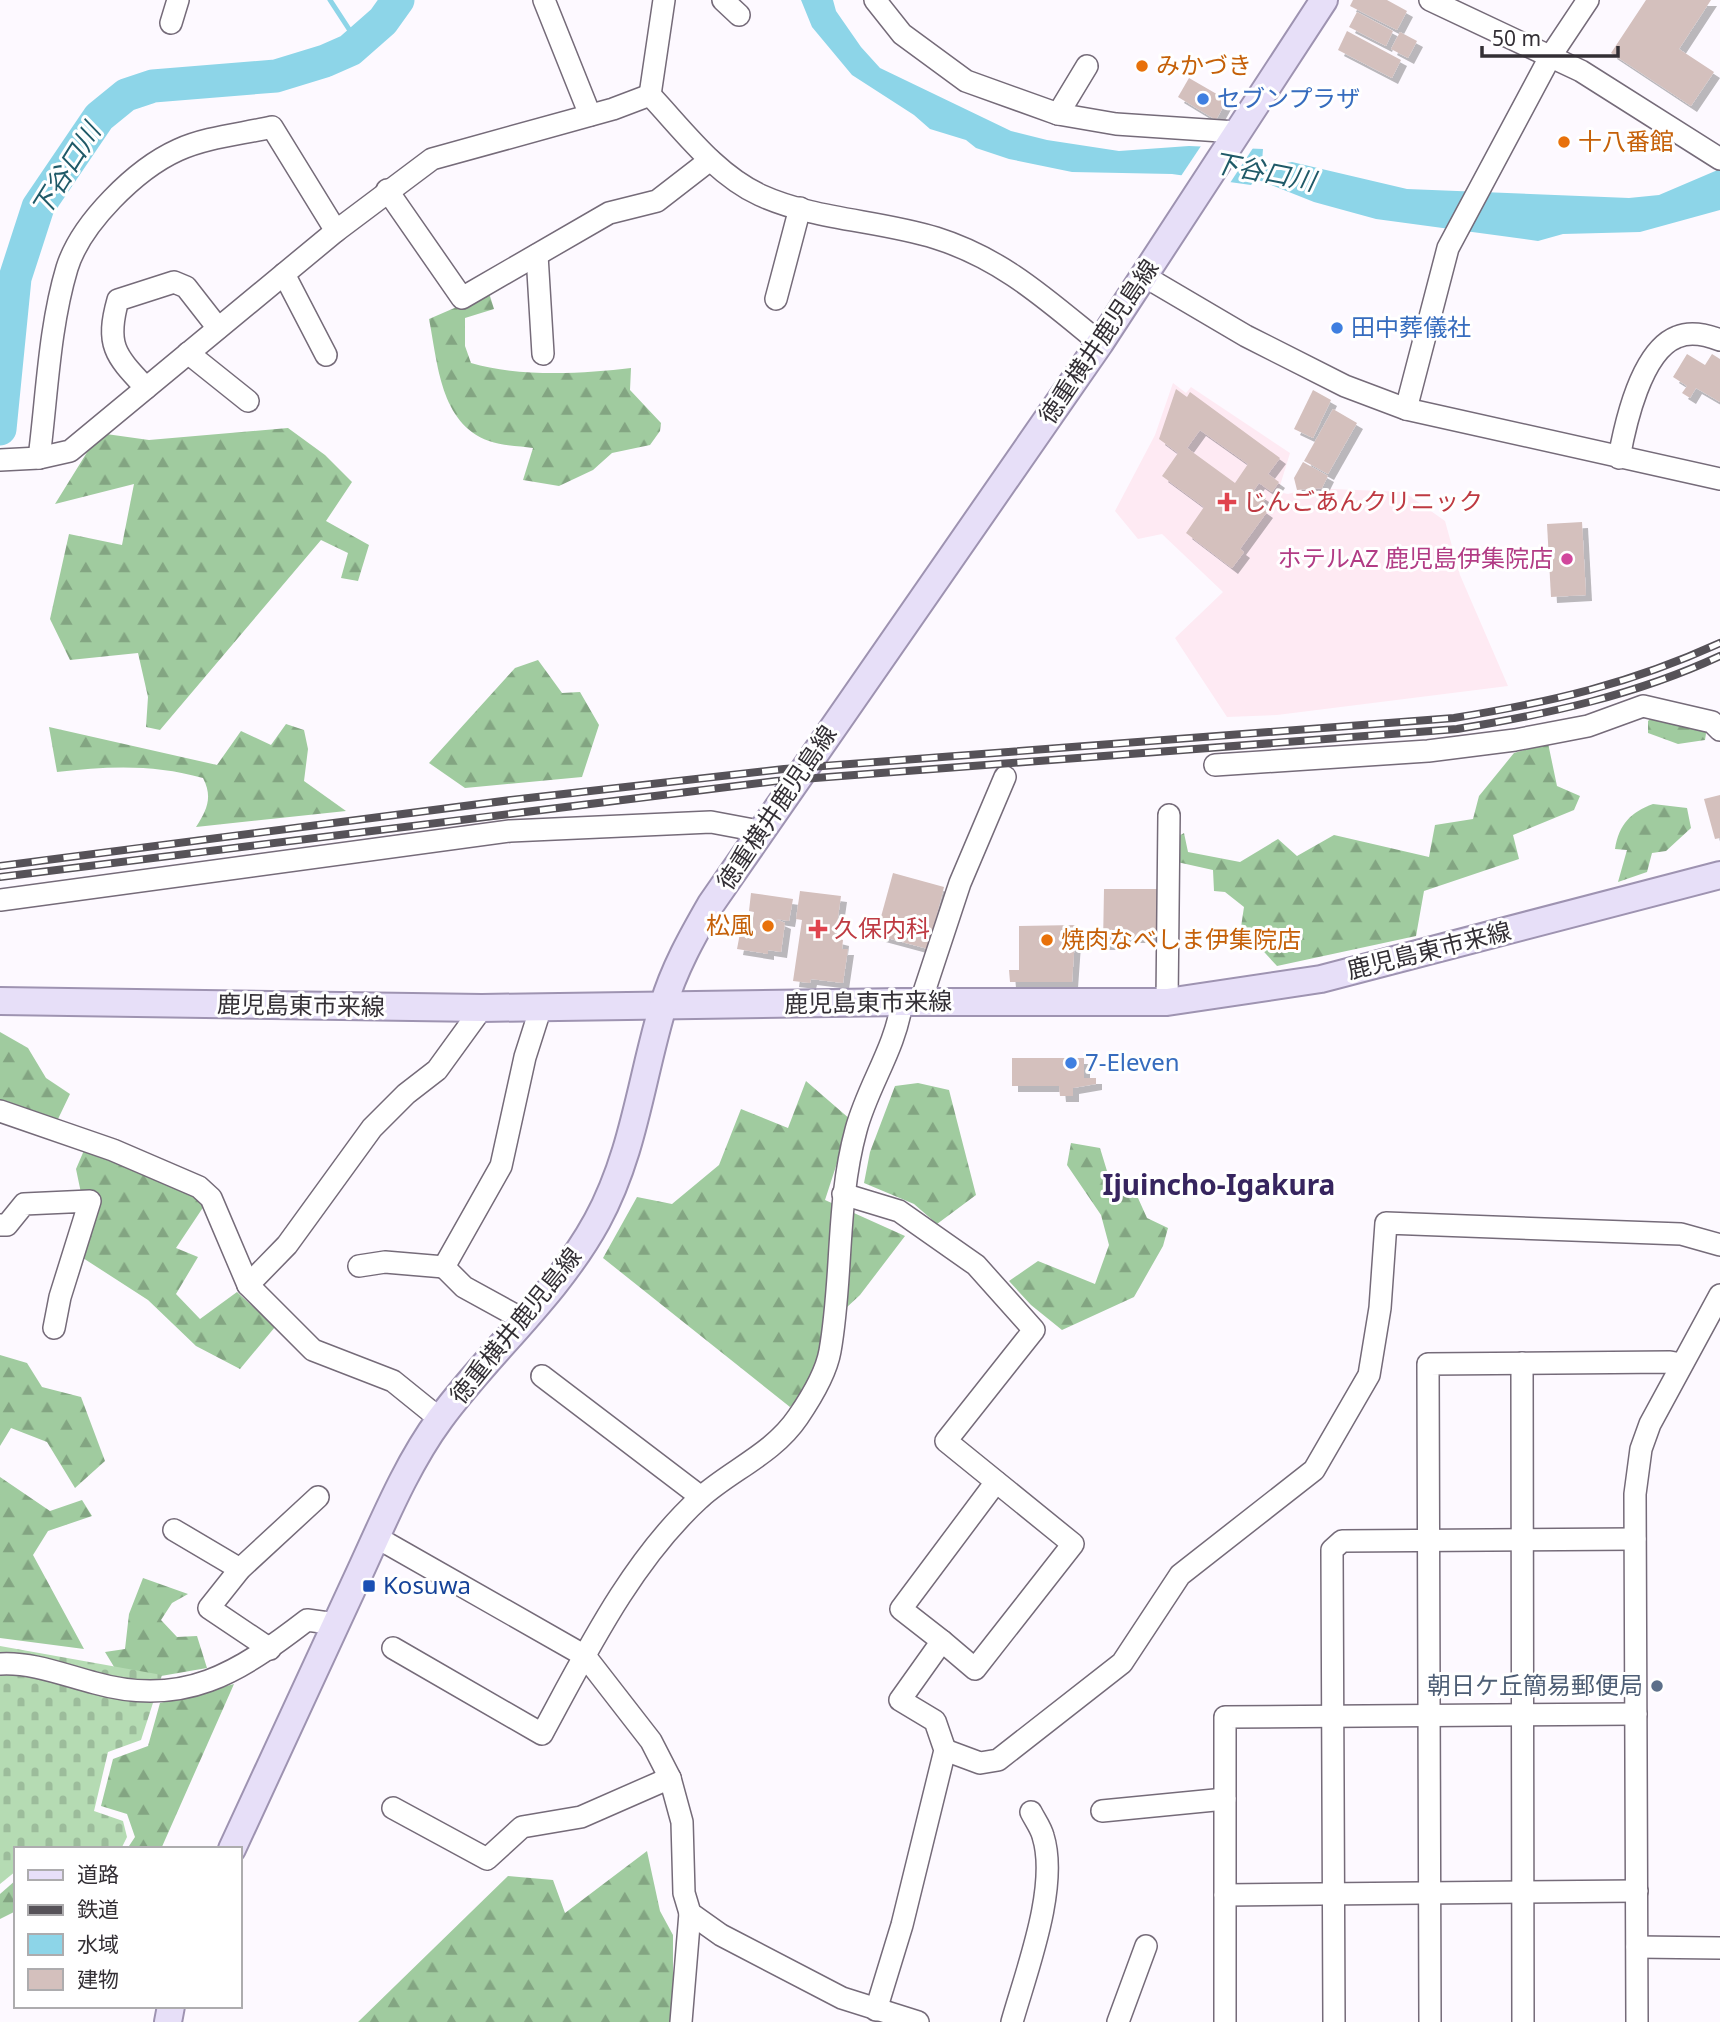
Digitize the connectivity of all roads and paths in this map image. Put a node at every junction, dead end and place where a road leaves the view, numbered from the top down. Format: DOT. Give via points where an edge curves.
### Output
graph roads {
  1 [pos="178,0"];
  2 [pos="544,0"];
  3 [pos="664,0"];
  4 [pos="723,0"];
  5 [pos="875,0"];
  6 [pos="1324,0"];
  7 [pos="1430,0"];
  8 [pos="1588,0"];
  9 [pos="739,15"];
  10 [pos="171,23"];
  11 [pos="1550,57"];
  12 [pos="1087,66"];
  13 [pos="650,95"];
  14 [pos="1058,114"];
  15 [pos="590,115"];
  16 [pos="1234,135"];
  17 [pos="1713,155"];
  18 [pos="710,160"];
  19 [pos="387,190"];
  20 [pos="800,208"];
  21 [pos="336,231"];
  22 [pos="537,255"];
  23 [pos="284,274"];
  24 [pos="1144,276"];
  25 [pos="776,299"];
  26 [pos="218,328"];
  27 [pos="1720,340"];
  28 [pos="1100,343"];
  29 [pos="188,353"];
  30 [pos="543,354"];
  31 [pos="326,355"];
  32 [pos="146,388"];
  33 [pos="248,401"];
  34 [pos="1406,409"];
  35 [pos="39,458"];
  36 [pos="1619,458"];
  37 [pos="0,460"];
  38 [pos="1720,479"];
  39 [pos="1720,730"];
  40 [pos="1215,765"];
  41 [pos="1005,777"];
  42 [pos="1169,815"];
  43 [pos="759,831"];
  44 [pos="1720,875"];
  45 [pos="0,900"];
  46 [pos="0,1001"];
  47 [pos="912,1002"];
  48 [pos="1167,1002"];
  49 [pos="663,1006"];
  50 [pos="541,1007"];
  51 [pos="482,1008"];
  52 [pos="0,1111"];
  53 [pos="843,1194"];
  54 [pos="0,1225"];
  55 [pos="1720,1245"];
  56 [pos="359,1266"];
  57 [pos="444,1268"];
  58 [pos="248,1285"];
  59 [pos="1720,1295"];
  60 [pos="526,1321"];
  61 [pos="54,1328"];
  62 [pos="1522,1363"];
  63 [pos="1681,1364"];
  64 [pos="542,1376"];
  65 [pos="440,1419"];
  66 [pos="996,1482"];
  67 [pos="318,1497"];
  68 [pos="701,1497"];
  69 [pos="174,1530"];
  70 [pos="376,1537"];
  71 [pos="1635,1538"];
  72 [pos="1521,1540"];
  73 [pos="1427,1541"];
  74 [pos="240,1569"];
  75 [pos="336,1623"];
  76 [pos="942,1641"];
  77 [pos="393,1648"];
  78 [pos="270,1649"];
  79 [pos="584,1656"];
  80 [pos="0,1664"];
  81 [pos="1636,1714"];
  82 [pos="1522,1715"];
  83 [pos="1427,1716"];
  84 [pos="1332,1717"];
  85 [pos="945,1750"];
  86 [pos="670,1778"];
  87 [pos="1225,1799"];
  88 [pos="393,1808"];
  89 [pos="1102,1811"];
  90 [pos="1031,1812"];
  91 [pos="233,1847"];
  92 [pos="1637,1891"];
  93 [pos="1522,1892"];
  94 [pos="1429,1893"];
  95 [pos="1333,1894"];
  96 [pos="1225,1895"];
  97 [pos="690,1913"];
  98 [pos="1146,1945"];
  99 [pos="1637,1947"];
  100 [pos="1720,1948"];
  101 [pos="876,2010"];
  102 [pos="681,2022"];
  103 [pos="918,2022"];
  104 [pos="1012,2022"];
  105 [pos="1118,2022"];
  106 [pos="1225,2022"];
  107 [pos="1334,2022"];
  108 [pos="1430,2022"];
  109 [pos="1523,2022"];
  110 [pos="1637,2022"];
  1 -- 10 [label="street"];
  2 -- 15 [label="street"];
  3 -- 13 [label="street"];
  4 -- 9 [label="street"];
  5 -- 14 [label="street" via="902,34 966,81"];
  6 -- 16 [label="main road, 徳重横井鹿児島線"];
  7 -- 11 [label="street"];
  8 -- 11 [label="street"];
  11 -- 17 [label="street" via="1581,71"];
  11 -- 34 [label="street" via="1452,240"];
  12 -- 14 [label="street"];
  13 -- 15 [label="street"];
  13 -- 18 [label="street"];
  14 -- 16 [label="street"];
  15 -- 19 [label="street" via="432,159"];
  16 -- 24 [label="main road, 徳重横井鹿児島線"];
  18 -- 20 [label="street" via="758,194"];
  18 -- 22 [label="street" via="657,201 609,213"];
  19 -- 21 [label="street"];
  19 -- 22 [label="street" via="462,298"];
  20 -- 25 [label="street"];
  20 -- 28 [label="street" via="936,238 1014,273"];
  21 -- 23 [label="street"];
  21 -- 35 [label="street" via="272,127 179,149 130,180 92,223 68,266 55,327"];
  22 -- 30 [label="street"];
  23 -- 26 [label="street"];
  23 -- 31 [label="street"];
  24 -- 28 [label="main road, 徳重横井鹿児島線"];
  24 -- 34 [label="street" via="1257,342 1345,386"];
  26 -- 29 [label="street"];
  26 -- 32 [label="street" via="186,287 174,282 118,300 112,347"];
  27 -- 36 [label="street" via="1692,334 1676,337 1662,347 1636,393"];
  28 -- 43 [label="main road, 徳重横井鹿児島線"];
  29 -- 32 [label="street"];
  29 -- 33 [label="street"];
  32 -- 35 [label="street" via="70,451"];
  34 -- 36 [label="street"];
  35 -- 37 [label="street"];
  36 -- 38 [label="street"];
  39 -- 40 [label="street" via="1712,722 1643,706 1588,726 1515,740 1428,751"];
  41 -- 47 [label="street"];
  42 -- 48 [label="street"];
  43 -- 45 [label="street" via="711,822 510,831"];
  43 -- 49 [label="main road, 徳重横井鹿児島線" via="683,954"];
  44 -- 48 [label="main road, 鹿児島東市来線" via="1321,979"];
  46 -- 51 [label="main road, 鹿児島東市来線"];
  47 -- 48 [label="main road, 鹿児島東市来線"];
  47 -- 49 [label="main road, 鹿児島東市来線"];
  47 -- 53 [label="street" via="855,1132"];
  49 -- 50 [label="main road, 鹿児島東市来線"];
  49 -- 60 [label="main road, 徳重横井鹿児島線" via="641,1102 613,1188 578,1253"];
  50 -- 51 [label="main road, 鹿児島東市来線"];
  50 -- 57 [label="street" via="501,1167"];
  51 -- 58 [label="street" via="437,1070 372,1128 287,1245"];
  52 -- 58 [label="street" via="199,1186 211,1198"];
  53 -- 66 [label="street" via="899,1211 954,1249 985,1273 1034,1330 946,1441"];
  53 -- 68 [label="street" via="830,1353 814,1392 777,1440"];
  54 -- 61 [label="street" via="7,1225 24,1204 90,1201"];
  55 -- 85 [label="street" via="1681,1234 1386,1223 1369,1375 1314,1470 1180,1575 1122,1663 998,1760 980,1763"];
  56 -- 57 [label="street" via="384,1262"];
  57 -- 60 [label="street" via="464,1287"];
  58 -- 65 [label="street" via="313,1350 393,1381"];
  59 -- 63 [label="street"];
  60 -- 65 [label="main road, 徳重横井鹿児島線"];
  62 -- 63 [label="street"];
  62 -- 72 [label="street"];
  62 -- 73 [label="street" via="1427,1364"];
  63 -- 71 [label="street" via="1641,1449"];
  64 -- 68 [label="street"];
  65 -- 70 [label="main road, 徳重横井鹿児島線"];
  66 -- 76 [label="street" via="901,1609"];
  66 -- 76 [label="street" via="1073,1544 975,1669"];
  67 -- 74 [label="street"];
  68 -- 79 [label="street" via="655,1548"];
  69 -- 74 [label="street"];
  70 -- 75 [label="main road, 徳重横井鹿児島線"];
  70 -- 79 [label="street"];
  71 -- 72 [label="street"];
  71 -- 81 [label="street"];
  72 -- 73 [label="street"];
  72 -- 82 [label="street"];
  73 -- 83 [label="street"];
  73 -- 84 [label="street" via="1342,1541 1332,1550"];
  74 -- 78 [label="street" via="209,1608"];
  75 -- 78 [label="street" via="307,1620"];
  75 -- 91 [label="main road, 徳重横井鹿児島線"];
  76 -- 85 [label="street" via="900,1700 935,1721"];
  77 -- 79 [label="street" via="542,1734"];
  78 -- 80 [label="street" via="189,1688 163,1693 128,1692 31,1666"];
  79 -- 86 [label="street" via="651,1741"];
  81 -- 82 [label="street"];
  81 -- 92 [label="street"];
  82 -- 83 [label="street"];
  82 -- 93 [label="street"];
  83 -- 84 [label="street"];
  83 -- 94 [label="street"];
  84 -- 87 [label="street" via="1225,1717"];
  84 -- 95 [label="street"];
  85 -- 101 [label="street"];
  86 -- 88 [label="street" via="581,1817 522,1827 487,1859"];
  86 -- 97 [label="street" via="682,1822 684,1893"];
  87 -- 89 [label="street"];
  87 -- 96 [label="street"];
  90 -- 104 [label="street" via="1043,1837 1044,1908"];
  92 -- 93 [label="street"];
  92 -- 99 [label="street"];
  93 -- 94 [label="street"];
  93 -- 109 [label="street"];
  94 -- 95 [label="street"];
  94 -- 108 [label="street"];
  95 -- 96 [label="street"];
  95 -- 107 [label="street"];
  96 -- 106 [label="street"];
  97 -- 101 [label="street" via="721,1935"];
  97 -- 102 [label="street"];
  98 -- 105 [label="street"];
  99 -- 100 [label="street"];
  99 -- 110 [label="street"];
  101 -- 103 [label="street"];
}
